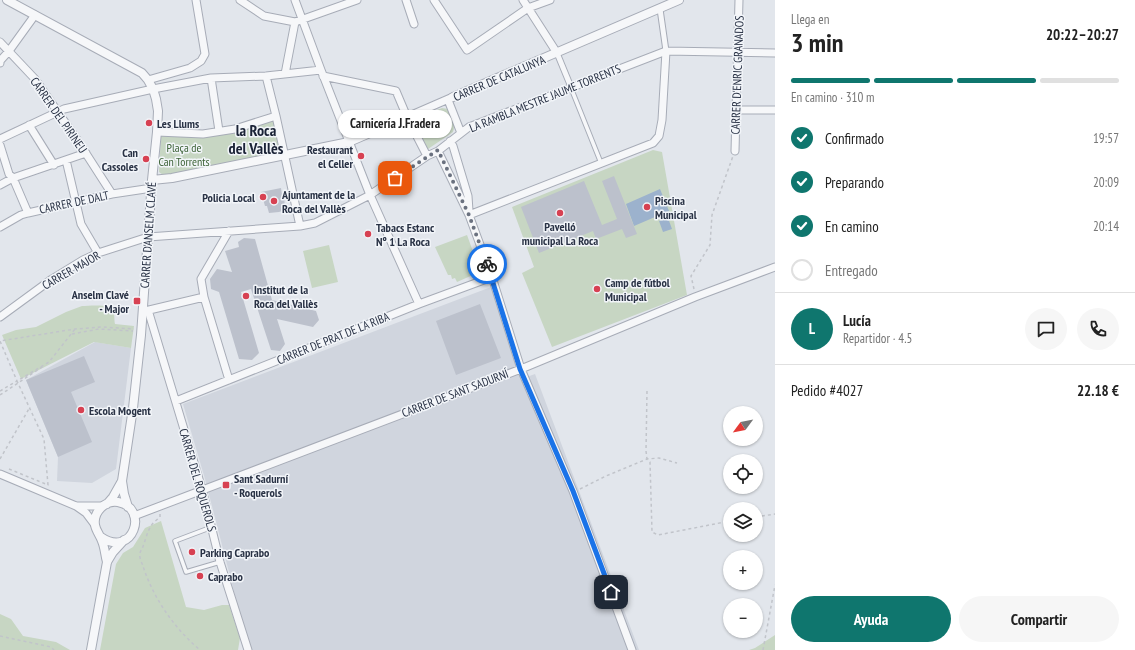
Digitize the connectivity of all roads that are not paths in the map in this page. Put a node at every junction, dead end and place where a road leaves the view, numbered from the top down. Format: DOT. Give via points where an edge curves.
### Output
graph roads {
  1 [pos="7,0"];
  2 [pos="196,0"];
  3 [pos="240,0"];
  4 [pos="295,0"];
  5 [pos="357,0"];
  6 [pos="406,0"];
  7 [pos="434,0"];
  8 [pos="523,0"];
  9 [pos="550,0"];
  10 [pos="679,0"];
  11 [pos="739,0"];
  12 [pos="528,8"];
  13 [pos="660,9"];
  14 [pos="35,15"];
  15 [pos="298,21"];
  16 [pos="414,24"];
  17 [pos="0,42"];
  18 [pos="9,51"];
  19 [pos="666,51"];
  20 [pos="738,52"];
  21 [pos="775,52"];
  22 [pos="557,53"];
  23 [pos="0,63"];
  24 [pos="322,73"];
  25 [pos="285,74"];
  26 [pos="266,76"];
  27 [pos="211,78"];
  28 [pos="148,80"];
  29 [pos="571,87"];
  30 [pos="153,89"];
  31 [pos="451,98"];
  32 [pos="736,110"];
  33 [pos="775,110"];
  34 [pos="58,112"];
  35 [pos="276,116"];
  36 [pos="407,117"];
  37 [pos="29,126"];
  38 [pos="219,131"];
  39 [pos="157,132"];
  40 [pos="461,133"];
  41 [pos="0,139"];
  42 [pos="450,141"];
  43 [pos="350,142"];
  44 [pos="0,145"];
  45 [pos="438,150"];
  46 [pos="735,151"];
  47 [pos="86,153"];
  48 [pos="284,155"];
  49 [pos="427,156"];
  50 [pos="66,160"];
  51 [pos="601,163"];
  52 [pos="54,165"];
  53 [pos="13,178"];
  54 [pos="152,184"];
  55 [pos="0,185"];
  56 [pos="112,194"];
  57 [pos="370,194"];
  58 [pos="75,202"];
  59 [pos="28,212"];
  60 [pos="469,215"];
  61 [pos="300,226"];
  62 [pos="0,227"];
  63 [pos="228,231"];
  64 [pos="148,237"];
  65 [pos="98,253"];
  66 [pos="775,267"];
  67 [pos="492,277"];
  68 [pos="204,297"];
  69 [pos="419,304"];
  70 [pos="145,311"];
  71 [pos="0,317"];
  72 [pos="520,369"];
  73 [pos="229,380"];
  74 [pos="176,401"];
  75 [pos="0,474"];
  76 [pos="122,481"];
  77 [pos="202,489"];
  78 [pos="105,505"];
  79 [pos="76,506"];
  80 [pos="128,507"];
  81 [pos="134,516"];
  82 [pos="95,525"];
  83 [pos="212,527"];
  84 [pos="101,537"];
  85 [pos="124,540"];
  86 [pos="107,562"];
  87 [pos="220,562"];
  88 [pos="91,650"];
  89 [pos="248,650"];
  90 [pos="632,650"];
  1 -- 14 [label="street, CARRER D'ANSELM CLAVÉ"];
  2 -- 28 [label="street" via="205,54 201,62 190,68"];
  3 -- 15 [label="street" via="264,16"];
  4 -- 15 [label="street"];
  5 -- 15 [label="street"];
  6 -- 16 [label="street"];
  7 -- 12 [label="street" via="467,50"];
  8 -- 12 [label="street"];
  9 -- 12 [label="street"];
  10 -- 13 [label="street, CARRER DE CATALUNYA"];
  11 -- 20 [label="street, CARRER D'ENRIC GRANADOS"];
  12 -- 22 [label="street"];
  13 -- 19 [label="street"];
  13 -- 22 [label="street, CARRER DE CATALUNYA"];
  14 -- 18 [label="street"];
  14 -- 28 [label="street, CARRER D'ANSELM CLAVÉ" via="142,73"];
  15 -- 24 [label="street"];
  15 -- 25 [label="street"];
  17 -- 18 [label="street, CARRER DEL PIRINEU"];
  18 -- 23 [label="street"];
  18 -- 34 [label="street, CARRER DEL PIRINEU" via="35,79"];
  19 -- 20 [label="street, LA RAMBLA MESTRE JAUME TORRENTS"];
  19 -- 29 [label="street, LA RAMBLA MESTRE JAUME TORRENTS"];
  19 -- 51 [label="street" via="659,136 653,143"];
  20 -- 21 [label="street, LA RAMBLA MESTRE JAUME TORRENTS"];
  20 -- 32 [label="street, CARRER D'ENRIC GRANADOS"];
  22 -- 29 [label="street"];
  22 -- 31 [label="street, CARRER DE CATALUNYA"];
  24 -- 25 [label="street"];
  24 -- 36 [label="street" via="396,91"];
  24 -- 43 [label="street"];
  25 -- 26 [label="street"];
  26 -- 27 [label="street"];
  26 -- 35 [label="street"];
  27 -- 30 [label="street"];
  27 -- 38 [label="street"];
  28 -- 30 [label="street, CARRER D'ANSELM CLAVÉ"];
  29 -- 40 [label="street, LA RAMBLA MESTRE JAUME TORRENTS" via="469,126"];
  29 -- 51 [label="lane"];
  30 -- 34 [label="street"];
  30 -- 39 [label="street, CARRER D'ANSELM CLAVÉ" via="158,111"];
  31 -- 36 [label="street, CARRER DE CATALUNYA"];
  31 -- 40 [label="street"];
  32 -- 33 [label="street"];
  32 -- 46 [label="street, CARRER D'ENRIC GRANADOS"];
  34 -- 37 [label="street"];
  34 -- 47 [label="street, CARRER DEL PIRINEU"];
  35 -- 38 [label="street" via="235,129"];
  35 -- 48 [label="street"];
  36 -- 43 [label="street, CARRER DE CATALUNYA"];
  36 -- 49 [label="street"];
  37 -- 41 [label="street"];
  37 -- 52 [label="street"];
  38 -- 39 [label="street" via="203,134"];
  39 -- 54 [label="street, CARRER D'ANSELM CLAVÉ"];
  40 -- 42 [label="street, LA RAMBLA MESTRE JAUME TORRENTS"];
  42 -- 45 [label="street, LA RAMBLA MESTRE JAUME TORRENTS"];
  42 -- 60 [label="street" via="468,196"];
  43 -- 48 [label="street, CARRER DE CATALUNYA"];
  43 -- 57 [label="street"];
  44 -- 53 [label="street" via="9,174"];
  45 -- 49 [label="street, LA RAMBLA MESTRE JAUME TORRENTS"];
  45 -- 60 [label="street"];
  47 -- 50 [label="street"];
  47 -- 56 [label="street, CARRER DEL PIRINEU"];
  48 -- 54 [label="street, CARRER DE CATALUNYA"];
  48 -- 61 [label="street"];
  49 -- 57 [label="street, LA RAMBLA MESTRE JAUME TORRENTS"];
  50 -- 52 [label="street"];
  50 -- 58 [label="street"];
  51 -- 60 [label="street"];
  52 -- 53 [label="street"];
  53 -- 55 [label="street"];
  53 -- 59 [label="street"];
  54 -- 56 [label="street, CARRER DE DALT"];
  54 -- 64 [label="street, CARRER D'ANSELM CLAVÉ"];
  56 -- 58 [label="street, CARRER DE DALT"];
  57 -- 61 [label="street, LA RAMBLA MESTRE JAUME TORRENTS" via="315,223"];
  57 -- 69 [label="street"];
  58 -- 59 [label="street, CARRER DE DALT"];
  58 -- 65 [label="street" via="80,224"];
  59 -- 62 [label="street, CARRER DE DALT"];
  60 -- 67 [label="street"];
  61 -- 63 [label="street, LA RAMBLA MESTRE JAUME TORRENTS"];
  63 -- 64 [label="street, LA RAMBLA MESTRE JAUME TORRENTS"];
  63 -- 68 [label="street" via="201,279"];
  64 -- 65 [label="street, CARRER MAJOR"];
  64 -- 70 [label="street, CARRER D'ANSELM CLAVÉ"];
  65 -- 71 [label="street, CARRER MAJOR" via="52,279"];
  66 -- 72 [label="street, CARRER DE SANT SADURNÍ"];
  67 -- 69 [label="street, CARRER DE PRAT DE LA RIBA"];
  67 -- 72 [label="street"];
  68 -- 70 [label="street"];
  68 -- 73 [label="street"];
  69 -- 73 [label="street, CARRER DE PRAT DE LA RIBA"];
  70 -- 74 [label="street, CARRER DEL ROQUEROLS"];
  70 -- 76 [label="street, CARRER D'ANSELM CLAVÉ"];
  72 -- 77 [label="street, CARRER DE SANT SADURNÍ"];
  72 -- 90 [label="street" via="573,491"];
  73 -- 74 [label="street, CARRER DE PRAT DE LA RIBA"];
  74 -- 77 [label="street, CARRER DEL ROQUEROLS"];
  75 -- 79 [label="street"];
  76 -- 78 [label="street"];
  76 -- 80 [label="street"];
  77 -- 81 [label="street, CARRER DE SANT SADURNÍ"];
  77 -- 83 [label="street, CARRER DEL ROQUEROLS"];
  78 -- 79 [label="street"];
  78 -- 80 [label="street" via="120,503"];
  78 -- 82 [label="street" via="97,513"];
  79 -- 82 [label="street" via="86,513"];
  80 -- 81 [label="street"];
  81 -- 85 [label="street" via="135,528"];
  82 -- 84 [label="street"];
  83 -- 87 [label="street, CARRER DEL ROQUEROLS"];
  83 -- 87 [label="lane" via="174,540 186,572"];
  84 -- 85 [label="street" via="112,543"];
  84 -- 86 [label="street"];
  85 -- 86 [label="street"];
  86 -- 88 [label="street"];
  87 -- 89 [label="street, CARRER DEL ROQUEROLS"];
}
